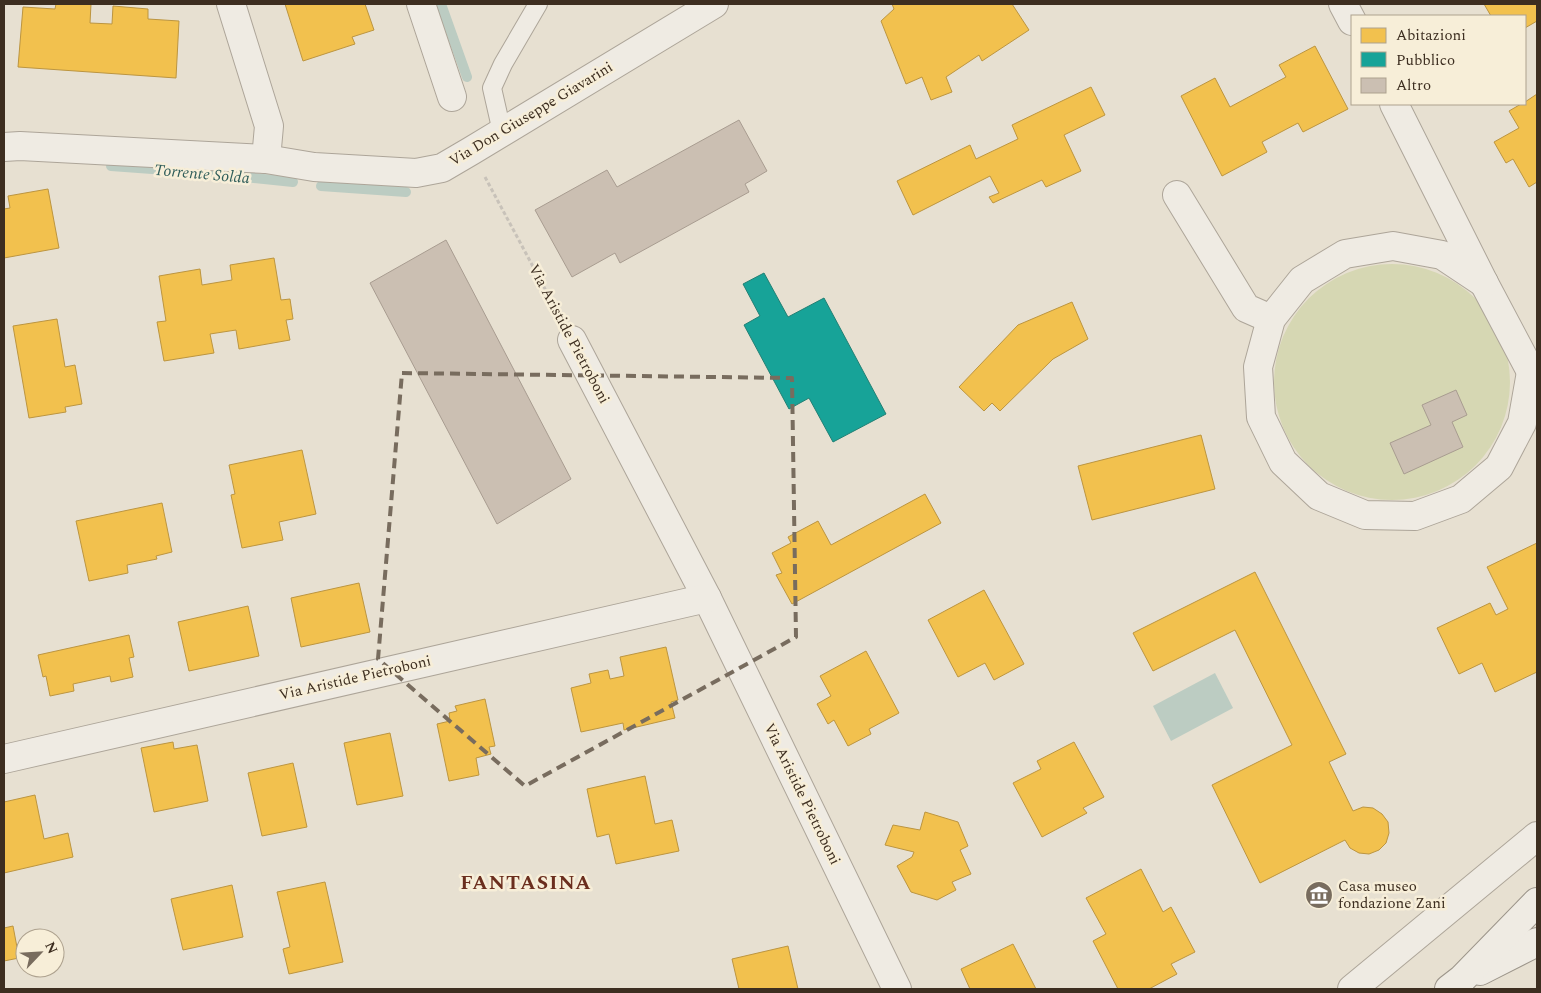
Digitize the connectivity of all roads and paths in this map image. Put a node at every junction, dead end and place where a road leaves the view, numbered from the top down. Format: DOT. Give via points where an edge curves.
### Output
graph roads {
  1 [pos="231,4"];
  2 [pos="421,4"];
  3 [pos="538,4"];
  4 [pos="714,4"];
  5 [pos="1344,4"];
  6 [pos="1351,19"];
  7 [pos="452,97"];
  8 [pos="1395,105"];
  9 [pos="502,132"];
  10 [pos="4,147"];
  11 [pos="472,151"];
  12 [pos="266,158"];
  13 [pos="1178,195"];
  14 [pos="1484,283"];
  15 [pos="1272,319"];
  16 [pos="572,340"];
  17 [pos="1534,378"];
  18 [pos="707,598"];
  19 [pos="4,759"];
  20 [pos="1537,836"];
  21 [pos="1537,902"];
  22 [pos="1537,942"];
  23 [pos="1456,984"];
  24 [pos="896,989"];
  25 [pos="1352,989"];
  1 -- 12 [label="street" via="268,126"];
  2 -- 7 [label="street"];
  3 -- 9 [label="lane" via="492,88"];
  4 -- 9 [label="street, Via Don Giuseppe Giavarini"];
  5 -- 6 [label="street"];
  8 -- 14 [label="street"];
  9 -- 11 [label="street, Via Don Giuseppe Giavarini"];
  10 -- 12 [label="street, Via Don Giuseppe Giavarini"];
  11 -- 12 [label="street, Via Don Giuseppe Giavarini" via="442,168 416,173 314,168"];
  11 -- 16 [label="path, Via Aristide Pietroboni"];
  13 -- 15 [label="street" via="1246,308"];
  14 -- 15 [label="street" via="1442,255 1384,247 1345,254 1302,280"];
  14 -- 17 [label="street"];
  15 -- 17 [label="street" via="1258,367 1261,417 1283,462 1319,496 1365,515 1415,516 1461,499 1499,467 1522,423"];
  16 -- 18 [label="street, Via Aristide Pietroboni"];
  18 -- 19 [label="street, Via Aristide Pietroboni"];
  18 -- 24 [label="street, Via Aristide Pietroboni"];
  20 -- 25 [label="street"];
  21 -- 23 [label="street"];
  22 -- 23 [label="street"];
}
